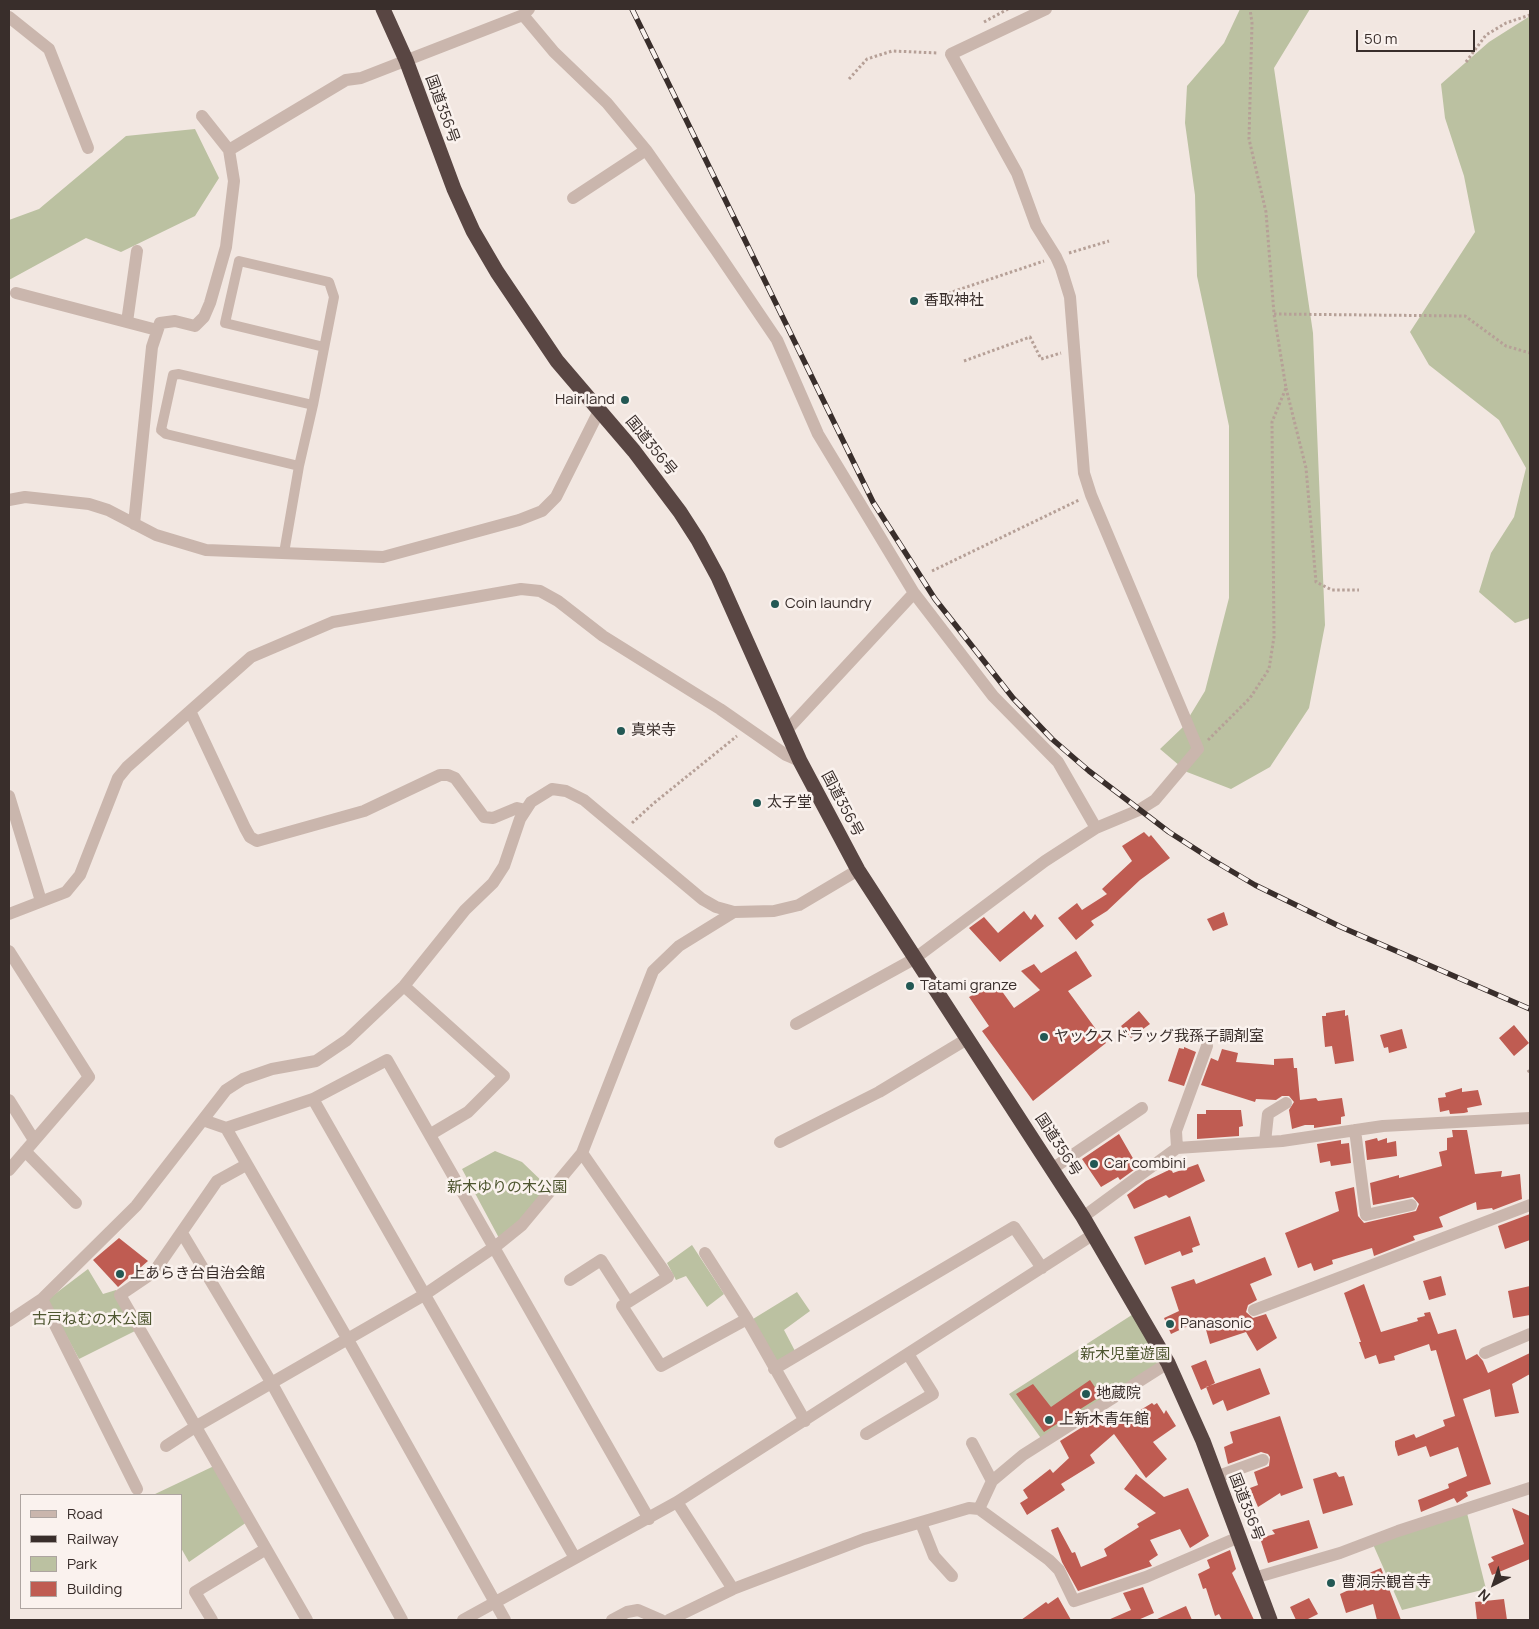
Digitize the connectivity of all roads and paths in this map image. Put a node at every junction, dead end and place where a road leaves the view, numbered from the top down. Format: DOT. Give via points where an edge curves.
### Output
graph roads {
  1 [pos="383,9"];
  2 [pos="1046,9"];
  3 [pos="1250,9"];
  4 [pos="526,12"];
  5 [pos="1530,15"];
  6 [pos="9,17"];
  7 [pos="951,54"];
  8 [pos="406,60"];
  9 [pos="1466,62"];
  10 [pos="850,79"];
  11 [pos="202,116"];
  12 [pos="88,148"];
  13 [pos="229,150"];
  14 [pos="646,150"];
  15 [pos="573,198"];
  16 [pos="1109,241"];
  17 [pos="137,251"];
  18 [pos="1056,257"];
  19 [pos="16,293"];
  20 [pos="934,298"];
  21 [pos="1274,314"];
  22 [pos="127,322"];
  23 [pos="157,330"];
  24 [pos="324,347"];
  25 [pos="1073,349"];
  26 [pos="1530,353"];
  27 [pos="964,361"];
  28 [pos="1286,388"];
  29 [pos="313,406"];
  30 [pos="599,411"];
  31 [pos="299,466"];
  32 [pos="1091,495"];
  33 [pos="9,500"];
  34 [pos="134,524"];
  35 [pos="284,553"];
  36 [pos="932,571"];
  37 [pos="1359,590"];
  38 [pos="914,593"];
  39 [pos="191,713"];
  40 [pos="747,728"];
  41 [pos="787,730"];
  42 [pos="1198,748"];
  43 [pos="800,761"];
  44 [pos="9,796"];
  45 [pos="526,810"];
  46 [pos="1096,828"];
  47 [pos="623,833"];
  48 [pos="858,870"];
  49 [pos="41,901"];
  50 [pos="734,912"];
  51 [pos="9,914"];
  52 [pos="9,951"];
  53 [pos="914,959"];
  54 [pos="13,966"];
  55 [pos="404,986"];
  56 [pos="796,1024"];
  57 [pos="967,1039"];
  58 [pos="1208,1046"];
  59 [pos="313,1099"];
  60 [pos="9,1100"];
  61 [pos="1286,1103"];
  62 [pos="1142,1108"];
  63 [pos="1530,1118"];
  64 [pos="203,1120"];
  65 [pos="226,1128"];
  66 [pos="1355,1130"];
  67 [pos="431,1134"];
  68 [pos="34,1140"];
  69 [pos="780,1142"];
  70 [pos="1265,1142"];
  71 [pos="1177,1148"];
  72 [pos="25,1152"];
  73 [pos="582,1153"];
  74 [pos="246,1165"];
  75 [pos="1052,1169"];
  76 [pos="9,1170"];
  77 [pos="76,1203"];
  78 [pos="1530,1205"];
  79 [pos="1411,1206"];
  80 [pos="1083,1217"];
  81 [pos="182,1233"];
  82 [pos="1094,1234"];
  83 [pos="496,1246"];
  84 [pos="705,1253"];
  85 [pos="1042,1268"];
  86 [pos="570,1280"];
  87 [pos="424,1295"];
  88 [pos="42,1299"];
  89 [pos="628,1302"];
  90 [pos="1254,1310"];
  91 [pos="746,1319"];
  92 [pos="9,1321"];
  93 [pos="1530,1334"];
  94 [pos="347,1338"];
  95 [pos="1485,1353"];
  96 [pos="908,1354"];
  97 [pos="1168,1364"];
  98 [pos="774,1369"];
  99 [pos="271,1382"];
  100 [pos="805,1421"];
  101 [pos="195,1427"];
  102 [pos="866,1434"];
  103 [pos="972,1443"];
  104 [pos="166,1446"];
  105 [pos="1263,1460"];
  106 [pos="1216,1477"];
  107 [pos="992,1482"];
  108 [pos="1530,1488"];
  109 [pos="137,1489"];
  110 [pos="677,1502"];
  111 [pos="979,1509"];
  112 [pos="649,1519"];
  113 [pos="921,1522"];
  114 [pos="1239,1537"];
  115 [pos="266,1549"];
  116 [pos="575,1558"];
  117 [pos="952,1576"];
  118 [pos="1254,1578"];
  119 [pos="733,1589"];
  120 [pos="494,1602"];
  121 [pos="212,1620"];
  122 [pos="307,1620"];
  123 [pos="402,1620"];
  124 [pos="463,1620"];
  125 [pos="505,1620"];
  126 [pos="612,1620"];
  127 [pos="661,1620"];
  128 [pos="669,1620"];
  129 [pos="1270,1620"];
  1 -- 8 [label="highway, 国道356号"];
  2 -- 7 [label="street"];
  3 -- 21 [label="path" via="1249,139 1266,212"];
  4 -- 8 [label="street"];
  4 -- 14 [label="street" via="554,52 607,103"];
  5 -- 9 [label="path" via="1506,23 1486,35"];
  6 -- 12 [label="street" via="49,48"];
  7 -- 10 [label="path" via="892,51 867,59"];
  7 -- 18 [label="street" via="1017,173 1036,225"];
  8 -- 13 [label="street" via="361,78 346,80"];
  8 -- 30 [label="highway, 国道356号" via="435,142 473,231 525,316"];
  11 -- 13 [label="street"];
  13 -- 23 [label="street" via="234,181 226,246 210,303 204,317 195,326 175,321 160,323"];
  14 -- 15 [label="street"];
  14 -- 38 [label="street" via="777,340 818,434"];
  16 -- 18 [label="path"];
  17 -- 22 [label="street"];
  18 -- 20 [label="path"];
  18 -- 25 [label="street" via="1070,297"];
  19 -- 22 [label="street"];
  21 -- 26 [label="path" via="1464,316 1506,346"];
  21 -- 28 [label="path"];
  22 -- 23 [label="street"];
  23 -- 34 [label="street" via="152,347"];
  24 -- 24 [label="lane" via="334,297 330,282 239,261 225,323"];
  24 -- 29 [label="lane"];
  25 -- 27 [label="path" via="1041,359 1030,337"];
  25 -- 32 [label="street" via="1084,473"];
  28 -- 37 [label="path" via="1306,468 1316,582 1332,590"];
  28 -- 42 [label="path" via="1272,422 1274,637 1269,669 1250,698"];
  29 -- 31 [label="lane"];
  29 -- 31 [label="lane" via="173,375 161,430 166,434"];
  30 -- 35 [label="street" via="556,497 542,510 519,520 383,557"];
  30 -- 41 [label="highway, 国道356号" via="658,483 698,540"];
  31 -- 35 [label="lane"];
  32 -- 36 [label="path"];
  32 -- 42 [label="street"];
  33 -- 34 [label="street" via="25,497 89,504"];
  34 -- 35 [label="street" via="156,535 206,550"];
  38 -- 41 [label="street"];
  38 -- 46 [label="street" via="993,696 1058,762"];
  39 -- 40 [label="street" via="251,658 333,622 521,589 540,591 558,601 603,636"];
  39 -- 45 [label="street" via="245,828 256,841 364,811 448,774 455,778 484,817 493,818 517,808"];
  39 -- 49 [label="street" via="118,778 80,876 66,892"];
  40 -- 43 [label="street"];
  40 -- 47 [label="path" via="654,802"];
  41 -- 43 [label="highway, 国道356号"];
  42 -- 46 [label="street" via="1155,800"];
  43 -- 48 [label="highway, 国道356号"];
  44 -- 49 [label="street"];
  45 -- 47 [label="street" via="531,802 552,790 566,791 584,800"];
  45 -- 55 [label="street" via="504,866 493,883 465,910"];
  46 -- 53 [label="street"];
  47 -- 50 [label="street" via="702,899"];
  48 -- 50 [label="street" via="799,905"];
  48 -- 53 [label="highway, 国道356号"];
  49 -- 51 [label="street"];
  50 -- 73 [label="street" via="679,946 653,971"];
  52 -- 54 [label="street"];
  53 -- 56 [label="street"];
  53 -- 57 [label="highway, 国道356号"];
  54 -- 68 [label="street" via="89,1077"];
  55 -- 64 [label="street" via="330,1052 316,1061 242,1079 226,1090"];
  55 -- 67 [label="street" via="504,1076 468,1112"];
  57 -- 69 [label="street" via="879,1092"];
  57 -- 75 [label="highway, 国道356号"];
  58 -- 71 [label="street" via="1176,1131"];
  59 -- 65 [label="street"];
  59 -- 67 [label="street" via="387,1060"];
  59 -- 87 [label="street"];
  60 -- 68 [label="street"];
  61 -- 70 [label="street" via="1268,1114"];
  62 -- 75 [label="street"];
  63 -- 66 [label="street"];
  64 -- 65 [label="street"];
  64 -- 88 [label="street" via="136,1206"];
  65 -- 74 [label="street"];
  66 -- 70 [label="street"];
  66 -- 79 [label="street" via="1366,1215"];
  67 -- 83 [label="street"];
  68 -- 72 [label="street"];
  70 -- 71 [label="street"];
  71 -- 80 [label="street"];
  72 -- 76 [label="street"];
  72 -- 77 [label="street"];
  73 -- 83 [label="street" via="522,1225"];
  73 -- 89 [label="street" via="668,1277"];
  74 -- 81 [label="street" via="217,1181"];
  74 -- 94 [label="street"];
  75 -- 80 [label="highway, 国道356号"];
  78 -- 90 [label="street"];
  80 -- 82 [label="highway, 国道356号"];
  81 -- 99 [label="street"];
  81 -- 101 [label="street" via="154,1272 120,1295"];
  82 -- 85 [label="street"];
  82 -- 97 [label="highway, 国道356号"];
  83 -- 87 [label="street"];
  83 -- 112 [label="street"];
  84 -- 91 [label="street"];
  85 -- 96 [label="street"];
  85 -- 98 [label="street" via="1014,1227"];
  86 -- 89 [label="street" via="601,1260"];
  87 -- 94 [label="street"];
  87 -- 116 [label="street"];
  88 -- 92 [label="street"];
  88 -- 109 [label="street"];
  89 -- 91 [label="street" via="622,1306 661,1366"];
  91 -- 98 [label="street"];
  93 -- 95 [label="street"];
  94 -- 99 [label="street"];
  94 -- 120 [label="street"];
  96 -- 100 [label="street"];
  96 -- 102 [label="street" via="932,1394"];
  97 -- 106 [label="highway, 国道356号"];
  97 -- 107 [label="street" via="1023,1455"];
  98 -- 100 [label="street"];
  99 -- 101 [label="street"];
  99 -- 123 [label="street"];
  100 -- 110 [label="street"];
  101 -- 104 [label="street"];
  101 -- 115 [label="street"];
  103 -- 107 [label="street"];
  105 -- 106 [label="street"];
  106 -- 114 [label="highway, 国道356号"];
  107 -- 111 [label="street"];
  108 -- 118 [label="street" via="1340,1553"];
  110 -- 112 [label="street"];
  110 -- 119 [label="street"];
  111 -- 113 [label="street" via="969,1508"];
  111 -- 114 [label="street" via="1049,1560 1059,1570 1074,1601 1146,1578"];
  112 -- 116 [label="street"];
  113 -- 117 [label="street" via="934,1556"];
  113 -- 119 [label="street" via="864,1539"];
  114 -- 118 [label="highway, 国道356号"];
  115 -- 121 [label="street" via="195,1592"];
  115 -- 122 [label="street"];
  116 -- 120 [label="street"];
  118 -- 129 [label="highway, 国道356号"];
  119 -- 128 [label="street"];
  120 -- 124 [label="street"];
  120 -- 125 [label="street"];
  126 -- 127 [label="street" via="638,1610"];
}
